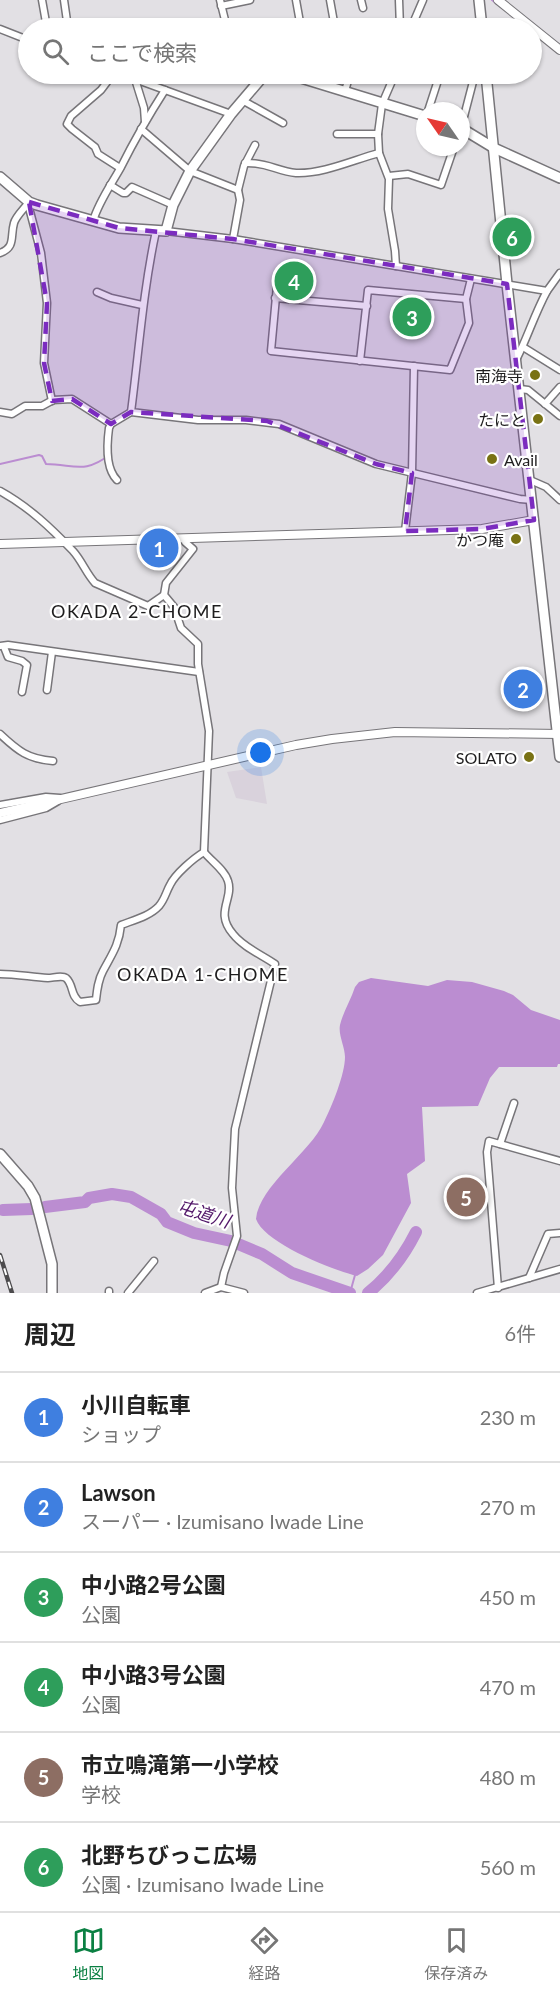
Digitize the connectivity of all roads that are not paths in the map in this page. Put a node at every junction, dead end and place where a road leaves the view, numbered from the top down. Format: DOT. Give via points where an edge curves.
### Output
graph roads {
  1 [pos="42,0"];
  2 [pos="64,0"];
  3 [pos="250,0"];
  4 [pos="296,0"];
  5 [pos="330,0"];
  6 [pos="362,0"];
  7 [pos="399,0"];
  8 [pos="423,0"];
  9 [pos="479,0"];
  10 [pos="498,0"];
  11 [pos="220,3"];
  12 [pos="363,8"];
  13 [pos="45,18"];
  14 [pos="67,18"];
  15 [pos="224,18"];
  16 [pos="299,18"];
  17 [pos="333,18"];
  18 [pos="400,18"];
  19 [pos="415,18"];
  20 [pos="481,18"];
  21 [pos="520,18"];
  22 [pos="0,29"];
  23 [pos="542,35"];
  24 [pos="18,36"];
  25 [pos="560,50"];
  26 [pos="106,84"];
  27 [pos="137,84"];
  28 [pos="149,84"];
  29 [pos="255,84"];
  30 [pos="323,84"];
  31 [pos="347,84"];
  32 [pos="391,84"];
  33 [pos="437,84"];
  34 [pos="472,84"];
  35 [pos="487,84"];
  36 [pos="165,90"];
  37 [pos="345,91"];
  38 [pos="242,100"];
  39 [pos="431,102"];
  40 [pos="468,102"];
  41 [pos="382,104"];
  42 [pos="416,113"];
  43 [pos="231,114"];
  44 [pos="145,122"];
  45 [pos="283,123"];
  46 [pos="141,129"];
  47 [pos="470,133"];
  48 [pos="337,134"];
  49 [pos="378,134"];
  50 [pos="255,145"];
  51 [pos="494,148"];
  52 [pos="379,153"];
  53 [pos="451,156"];
  54 [pos="245,163"];
  55 [pos="120,168"];
  56 [pos="190,171"];
  57 [pos="389,176"];
  58 [pos="0,177"];
  59 [pos="560,178"];
  60 [pos="110,185"];
  61 [pos="238,190"];
  62 [pos="29,203"];
  63 [pos="172,205"];
  64 [pos="93,221"];
  65 [pos="156,231"];
  66 [pos="166,231"];
  67 [pos="233,239"];
  68 [pos="0,254"];
  69 [pos="396,266"];
  70 [pos="560,273"];
  71 [pos="471,279"];
  72 [pos="553,283"];
  73 [pos="507,284"];
  74 [pos="277,286"];
  75 [pos="560,286"];
  76 [pos="547,291"];
  77 [pos="98,292"];
  78 [pos="275,298"];
  79 [pos="466,299"];
  80 [pos="142,305"];
  81 [pos="367,306"];
  82 [pos="523,347"];
  83 [pos="517,358"];
  84 [pos="360,361"];
  85 [pos="414,366"];
  86 [pos="560,370"];
  87 [pos="560,387"];
  88 [pos="520,389"];
  89 [pos="52,401"];
  90 [pos="545,404"];
  91 [pos="0,412"];
  92 [pos="131,412"];
  93 [pos="560,416"];
  94 [pos="111,424"];
  95 [pos="412,472"];
  96 [pos="117,480"];
  97 [pos="530,480"];
  98 [pos="0,491"];
  99 [pos="532,500"];
  100 [pos="560,500"];
  101 [pos="534,520"];
  102 [pos="405,531"];
  103 [pos="185,539"];
  104 [pos="64,543"];
  105 [pos="0,544"];
  106 [pos="164,595"];
  107 [pos="2,646"];
  108 [pos="52,652"];
  109 [pos="199,672"];
  110 [pos="47,690"];
  111 [pos="22,692"];
  112 [pos="0,734"];
  113 [pos="559,734"];
  114 [pos="560,757"];
  115 [pos="53,761"];
  116 [pos="208,765"];
  117 [pos="64,798"];
  118 [pos="0,805"];
  119 [pos="0,813"];
  120 [pos="0,820"];
  121 [pos="204,852"];
  122 [pos="0,974"];
  123 [pos="514,1103"];
  124 [pos="500,1144"];
  125 [pos="0,1154"];
  126 [pos="559,1158"];
  127 [pos="560,1233"];
  128 [pos="154,1261"];
  129 [pos="560,1269"];
  130 [pos="529,1278"];
  131 [pos="221,1287"];
  132 [pos="498,1288"];
  133 [pos="487,1292"];
  134 [pos="52,1293"];
  135 [pos="128,1293"];
  136 [pos="205,1293"];
  137 [pos="244,1293"];
  138 [pos="477,1293"];
  1 -- 13 [label="street"];
  2 -- 14 [label="street"];
  3 -- 11 [label="street"];
  4 -- 16 [label="street"];
  5 -- 17 [label="street"];
  6 -- 12 [label="street"];
  7 -- 18 [label="street"];
  8 -- 19 [label="street"];
  9 -- 20 [label="main road"];
  10 -- 21 [label="street"];
  11 -- 15 [label="street"];
  22 -- 24 [label="street"];
  23 -- 25 [label="street"];
  26 -- 55 [label="street" via="71,116 68,124 98,154"];
  27 -- 44 [label="street"];
  28 -- 36 [label="street"];
  29 -- 38 [label="main road"];
  30 -- 37 [label="main road"];
  31 -- 37 [label="street"];
  32 -- 41 [label="street"];
  33 -- 39 [label="street"];
  34 -- 40 [label="street"];
  35 -- 51 [label="main road"];
  36 -- 43 [label="street"];
  36 -- 44 [label="street"];
  37 -- 41 [label="main road"];
  38 -- 43 [label="main road"];
  38 -- 45 [label="street"];
  41 -- 42 [label="main road"];
  41 -- 49 [label="street"];
  43 -- 56 [label="main road"];
  44 -- 46 [label="street"];
  46 -- 55 [label="street"];
  46 -- 56 [label="street"];
  47 -- 51 [label="main road"];
  48 -- 49 [label="street"];
  49 -- 52 [label="street"];
  50 -- 54 [label="street"];
  51 -- 59 [label="main road"];
  51 -- 73 [label="main road"];
  52 -- 54 [label="street" via="307,173"];
  52 -- 57 [label="street"];
  53 -- 57 [label="street" via="441,185 408,174"];
  54 -- 61 [label="street"];
  55 -- 60 [label="street"];
  56 -- 61 [label="street"];
  56 -- 63 [label="main road"];
  57 -- 69 [label="street" via="388,209"];
  58 -- 62 [label="main road"];
  60 -- 63 [label="street" via="123,193 132,187"];
  60 -- 64 [label="street"];
  61 -- 67 [label="street" via="240,200"];
  62 -- 64 [label="main road"];
  62 -- 68 [label="street" via="14,222 12,243"];
  62 -- 89 [label="street" via="47,303 44,363"];
  63 -- 66 [label="main road"];
  64 -- 65 [label="main road"];
  65 -- 66 [label="main road"];
  65 -- 80 [label="street"];
  66 -- 67 [label="street"];
  67 -- 69 [label="street"];
  69 -- 71 [label="street"];
  70 -- 72 [label="street"];
  71 -- 73 [label="street"];
  71 -- 79 [label="street"];
  72 -- 75 [label="street"];
  72 -- 76 [label="street"];
  73 -- 76 [label="street"];
  73 -- 83 [label="main road"];
  74 -- 78 [label="street"];
  76 -- 82 [label="street"];
  77 -- 80 [label="street"];
  78 -- 81 [label="street"];
  78 -- 84 [label="street" via="271,351"];
  79 -- 81 [label="street" via="369,290"];
  79 -- 85 [label="street" via="469,323 450,370"];
  80 -- 92 [label="street"];
  81 -- 84 [label="street"];
  82 -- 83 [label="street"];
  82 -- 86 [label="street"];
  83 -- 88 [label="main road"];
  84 -- 85 [label="street"];
  85 -- 95 [label="street"];
  87 -- 90 [label="street"];
  88 -- 90 [label="street" via="528,390"];
  88 -- 97 [label="main road"];
  89 -- 91 [label="street" via="42,406 25,406 12,414"];
  89 -- 94 [label="street" via="72,399"];
  90 -- 93 [label="street"];
  92 -- 94 [label="street"];
  92 -- 95 [label="street" via="198,420 267,421 376,464"];
  94 -- 96 [label="street" via="109,462"];
  95 -- 99 [label="street"];
  95 -- 102 [label="street"];
  97 -- 99 [label="main road"];
  97 -- 100 [label="street"];
  98 -- 104 [label="street" via="36,514"];
  99 -- 101 [label="main road"];
  101 -- 102 [label="street" via="482,529"];
  101 -- 113 [label="main road"];
  102 -- 103 [label="street"];
  103 -- 104 [label="street"];
  103 -- 106 [label="street" via="193,549 166,583"];
  104 -- 105 [label="street"];
  104 -- 106 [label="street" via="95,583 148,606"];
  106 -- 109 [label="street" via="174,607 182,628 198,644"];
  107 -- 108 [label="street"];
  107 -- 111 [label="street" via="8,657 27,665"];
  108 -- 109 [label="street"];
  108 -- 110 [label="street"];
  109 -- 116 [label="street" via="208,731"];
  112 -- 115 [label="street" via="31,758"];
  113 -- 114 [label="main road"];
  113 -- 116 [label="street" via="395,732 296,745"];
  116 -- 117 [label="street"];
  116 -- 121 [label="street"];
  117 -- 118 [label="street"];
  117 -- 119 [label="street"];
  117 -- 120 [label="street" via="46,808"];
  121 -- 122 [label="street" via="170,883 158,907 122,925 120,938 97,985 96,1000 74,999 64,977"];
  121 -- 131 [label="street" via="229,884 224,909 228,927 239,940 275,964 235,1129 232,1188 237,1236"];
  123 -- 124 [label="street"];
  124 -- 126 [label="street"];
  124 -- 132 [label="street" via="489,1141 488,1152"];
  125 -- 134 [label="main road" via="35,1198 52,1264"];
  127 -- 130 [label="street" via="548,1234"];
  128 -- 135 [label="street"];
  129 -- 130 [label="street"];
  130 -- 132 [label="street"];
  131 -- 136 [label="street"];
  131 -- 137 [label="street"];
  132 -- 133 [label="street"];
  133 -- 138 [label="street"];
}
